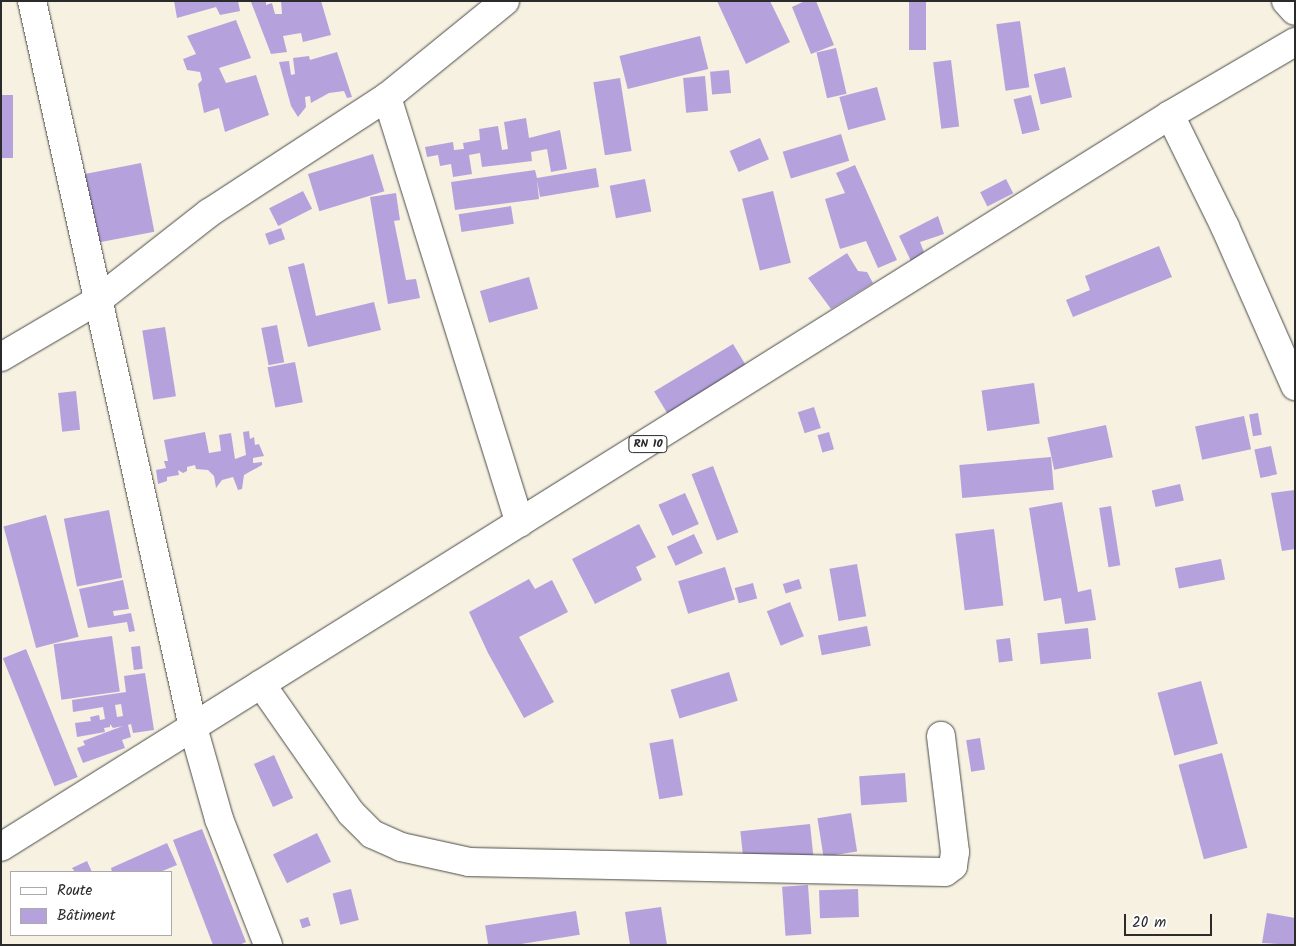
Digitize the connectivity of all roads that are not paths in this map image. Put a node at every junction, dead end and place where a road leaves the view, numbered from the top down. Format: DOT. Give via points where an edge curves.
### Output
graph roads {
  1 [pos="32,1"];
  2 [pos="505,1"];
  3 [pos="1286,1"];
  4 [pos="1295,11"];
  5 [pos="1295,42"];
  6 [pos="387,97"];
  7 [pos="1170,115"];
  8 [pos="98,300"];
  9 [pos="1,357"];
  10 [pos="1295,386"];
  11 [pos="520,524"];
  12 [pos="261,684"];
  13 [pos="193,727"];
  14 [pos="941,736"];
  15 [pos="1,847"];
  16 [pos="268,945"];
  1 -- 8 [label="street"];
  2 -- 6 [label="street"];
  3 -- 4 [label="street"];
  5 -- 7 [label="street, RN 10"];
  6 -- 8 [label="street" via="209,213"];
  6 -- 11 [label="street"];
  7 -- 10 [label="street"];
  7 -- 11 [label="street, RN 10"];
  8 -- 9 [label="street"];
  8 -- 13 [label="street"];
  11 -- 12 [label="street, RN 10"];
  12 -- 13 [label="street, RN 10"];
  12 -- 14 [label="street" via="351,813 372,834 401,848 469,862 945,872 953,866 955,852"];
  13 -- 15 [label="street, RN 10"];
  13 -- 16 [label="street" via="219,819"];
}
